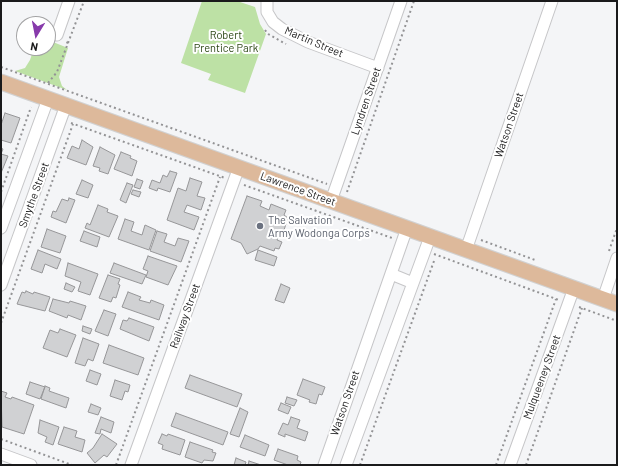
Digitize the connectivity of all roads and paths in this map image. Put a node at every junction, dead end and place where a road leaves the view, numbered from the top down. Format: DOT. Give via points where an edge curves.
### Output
graph roads {
  1 [pos="69,1"];
  2 [pos="84,1"];
  3 [pos="267,1"];
  4 [pos="401,1"];
  5 [pos="414,1"];
  6 [pos="552,1"];
  7 [pos="57,35"];
  8 [pos="68,43"];
  9 [pos="1,67"];
  10 [pos="378,68"];
  11 [pos="1,82"];
  12 [pos="48,84"];
  13 [pos="48,99"];
  14 [pos="25,105"];
  15 [pos="66,105"];
  16 [pos="31,107"];
  17 [pos="43,113"];
  18 [pos="61,120"];
  19 [pos="73,124"];
  20 [pos="23,168"];
  21 [pos="41,174"];
  22 [pos="236,174"];
  23 [pos="220,177"];
  24 [pos="330,177"];
  25 [pos="1,192"];
  26 [pos="354,195"];
  27 [pos="331,201"];
  28 [pos="1,228"];
  29 [pos="617,228"];
  30 [pos="405,235"];
  31 [pos="480,240"];
  32 [pos="428,244"];
  33 [pos="466,250"];
  34 [pos="436,254"];
  35 [pos="612,257"];
  36 [pos="539,261"];
  37 [pos="390,274"];
  38 [pos="413,283"];
  39 [pos="1,285"];
  40 [pos="574,288"];
  41 [pos="556,299"];
  42 [pos="610,301"];
  43 [pos="568,303"];
  44 [pos="582,308"];
  45 [pos="617,321"];
  46 [pos="1,323"];
  47 [pos="1,439"];
  48 [pos="1,454"];
  49 [pos="31,465"];
  50 [pos="72,465"];
  51 [pos="116,465"];
  52 [pos="131,465"];
  53 [pos="324,465"];
  54 [pos="346,465"];
  55 [pos="360,465"];
  56 [pos="496,465"];
  57 [pos="510,465"];
  58 [pos="526,465"];
  1 -- 7 [label="street"];
  2 -- 8 [label="path"];
  3 -- 10 [label="street, Martin Street" via="267,12 272,22 282,29 308,42"];
  4 -- 10 [label="street, Lyndren Street"];
  5 -- 26 [label="path" via="347,192"];
  6 -- 33 [label="street, Watson Street"];
  7 -- 8 [label="path"];
  8 -- 12 [label="path" via="57,72"];
  9 -- 12 [label="path"];
  10 -- 27 [label="street, Lyndren Street"];
  11 -- 13 [label="main road, Lawrence Street"];
  12 -- 24 [label="path" via="327,184"];
  13 -- 15 [label="main road, Lawrence Street"];
  13 -- 17 [label="street, Smythe Street"];
  14 -- 16 [label="path"];
  15 -- 18 [label="street, Smythe Street"];
  15 -- 22 [label="main road, Lawrence Street"];
  16 -- 17 [label="path"];
  16 -- 25 [label="path"];
  17 -- 20 [label="street, Smythe Street"];
  18 -- 19 [label="path"];
  18 -- 21 [label="street, Smythe Street"];
  19 -- 23 [label="path"];
  19 -- 46 [label="path"];
  20 -- 21 [label="street"];
  20 -- 28 [label="street, Smythe Street"];
  21 -- 39 [label="street, Smythe Street"];
  22 -- 23 [label="path"];
  22 -- 27 [label="main road, Lawrence Street"];
  22 -- 30 [label="path"];
  22 -- 52 [label="street, Railway Street"];
  23 -- 51 [label="path"];
  27 -- 30 [label="main road, Lawrence Street"];
  29 -- 35 [label="path"];
  30 -- 32 [label="main road, Lawrence Street"];
  30 -- 37 [label="street, Watson Street"];
  31 -- 36 [label="path"];
  32 -- 33 [label="main road, Lawrence Street"];
  32 -- 34 [label="path"];
  32 -- 38 [label="street, Watson Street"];
  33 -- 40 [label="main road, Lawrence Street"];
  34 -- 41 [label="path"];
  34 -- 55 [label="path"];
  35 -- 42 [label="street"];
  37 -- 38 [label="street"];
  37 -- 53 [label="street, Watson Street"];
  38 -- 54 [label="street, Watson Street"];
  40 -- 42 [label="main road, Lawrence Street"];
  40 -- 43 [label="street, Mulqueeney Street"];
  41 -- 43 [label="path"];
  41 -- 56 [label="path"];
  43 -- 44 [label="path"];
  43 -- 57 [label="street, Mulqueeney Street"];
  44 -- 45 [label="path"];
  44 -- 58 [label="path"];
  47 -- 50 [label="path"];
  48 -- 49 [label="street"];
}
